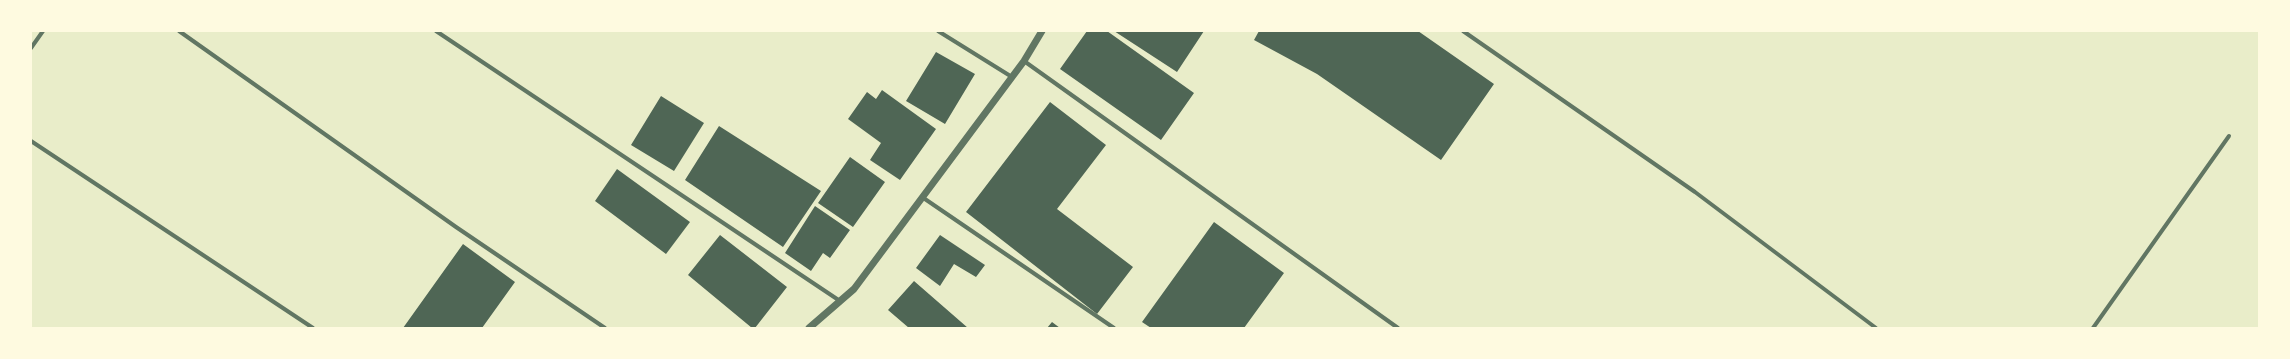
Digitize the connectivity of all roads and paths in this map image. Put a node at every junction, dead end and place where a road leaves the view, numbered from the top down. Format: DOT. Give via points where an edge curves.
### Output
graph roads {
  1 [pos="43,31"];
  2 [pos="179,31"];
  3 [pos="436,31"];
  4 [pos="938,31"];
  5 [pos="1042,31"];
  6 [pos="1464,31"];
  7 [pos="31,48"];
  8 [pos="1024,61"];
  9 [pos="1012,77"];
  10 [pos="2229,136"];
  11 [pos="31,141"];
  12 [pos="922,197"];
  13 [pos="840,300"];
  14 [pos="313,328"];
  15 [pos="605,328"];
  16 [pos="809,328"];
  17 [pos="1114,328"];
  18 [pos="1398,328"];
  19 [pos="1876,328"];
  20 [pos="2093,328"];
  1 -- 7 [label="street"];
  2 -- 15 [label="street" via="456,227"];
  3 -- 13 [label="street"];
  4 -- 9 [label="street"];
  5 -- 8 [label="street"];
  6 -- 19 [label="street" via="1695,192"];
  8 -- 9 [label="street"];
  8 -- 18 [label="street"];
  9 -- 12 [label="street"];
  10 -- 20 [label="street"];
  11 -- 14 [label="street"];
  12 -- 13 [label="street" via="854,289"];
  12 -- 17 [label="street"];
  13 -- 16 [label="street"];
}
